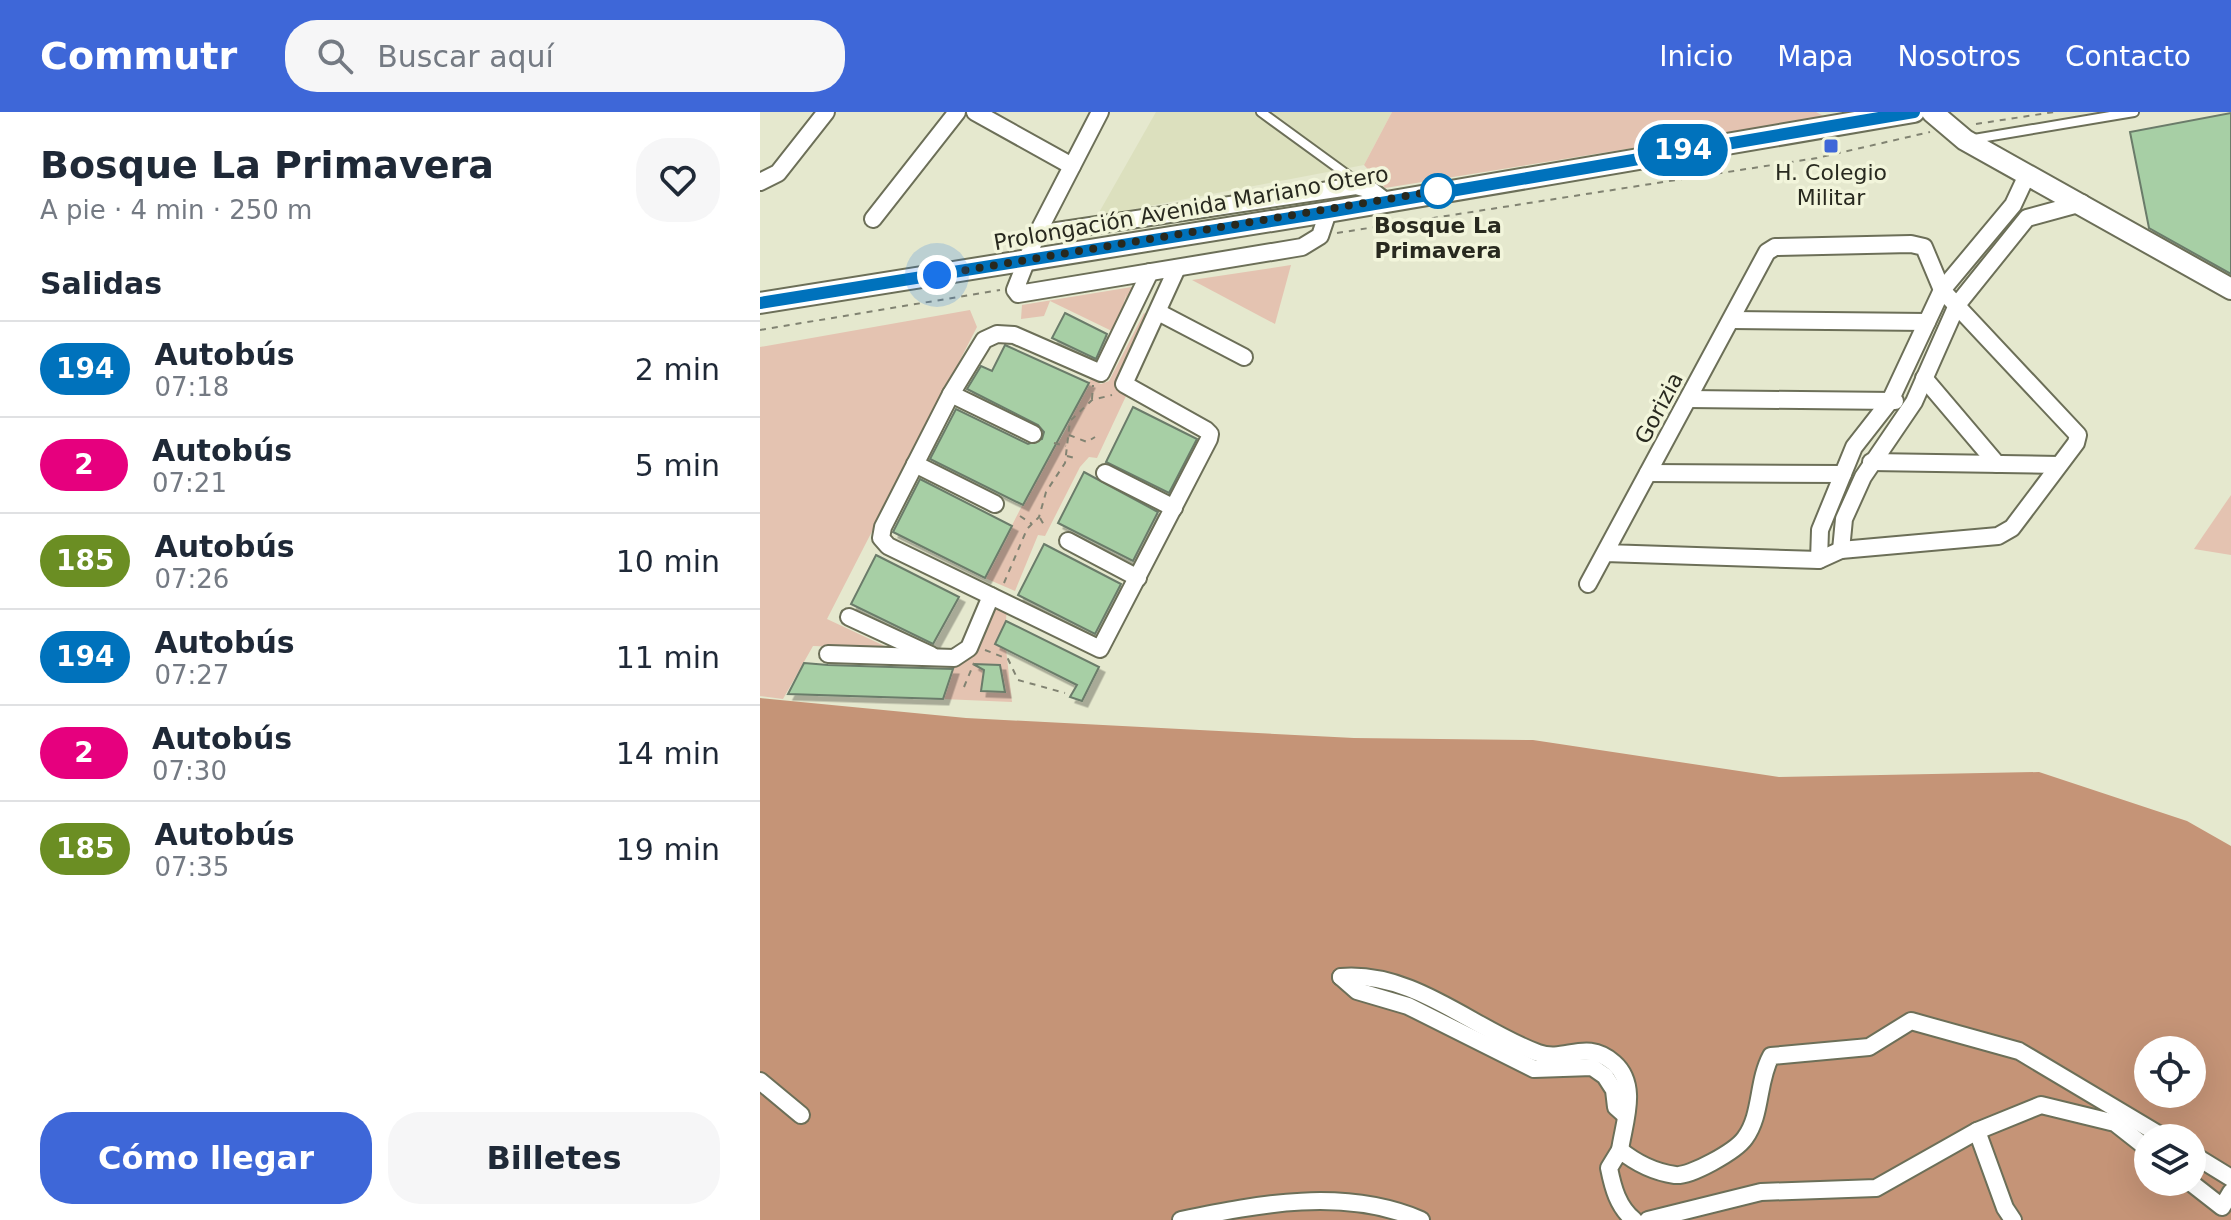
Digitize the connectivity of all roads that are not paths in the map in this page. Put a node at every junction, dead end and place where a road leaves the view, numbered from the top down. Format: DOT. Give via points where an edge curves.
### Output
graph roads {
  1 [pos="826,112"];
  2 [pos="957,112"];
  3 [pos="975,112"];
  4 [pos="1100,112"];
  5 [pos="1261,112"];
  6 [pos="1914,112"];
  7 [pos="1932,112"];
  8 [pos="2134,112"];
  9 [pos="1965,140"];
  10 [pos="1072,166"];
  11 [pos="2027,175"];
  12 [pos="760,182"];
  13 [pos="1364,187"];
  14 [pos="1384,200"];
  15 [pos="2082,203"];
  16 [pos="2013,205"];
  17 [pos="1328,212"];
  18 [pos="2027,218"];
  19 [pos="873,219"];
  20 [pos="1037,234"];
  21 [pos="1025,261"];
  22 [pos="1177,268"];
  23 [pos="1150,272"];
  24 [pos="2231,289"];
  25 [pos="1942,290"];
  26 [pos="760,303"];
  27 [pos="1957,305"];
  28 [pos="1158,312"];
  29 [pos="1732,320"];
  30 [pos="1927,322"];
  31 [pos="1244,357"];
  32 [pos="1924,378"];
  33 [pos="951,394"];
  34 [pos="1689,399"];
  35 [pos="1890,401"];
  36 [pos="1914,402"];
  37 [pos="1033,434"];
  38 [pos="1871,462"];
  39 [pos="915,464"];
  40 [pos="1997,464"];
  41 [pos="2059,465"];
  42 [pos="1105,473"];
  43 [pos="1648,473"];
  44 [pos="1843,474"];
  45 [pos="995,504"];
  46 [pos="1174,508"];
  47 [pos="1068,541"];
  48 [pos="1841,550"];
  49 [pos="1605,553"];
  50 [pos="1819,560"];
  51 [pos="1138,578"];
  52 [pos="1588,584"];
  53 [pos="994,598"];
  54 [pos="849,617"];
  55 [pos="828,654"];
  56 [pos="940,659"];
  57 [pos="760,1081"];
  58 [pos="801,1115"];
  59 [pos="1625,1115"];
  60 [pos="2142,1124"];
  61 [pos="1977,1131"];
  62 [pos="2134,1138"];
  63 [pos="1620,1150"];
  64 [pos="2206,1163"];
  65 [pos="2231,1178"];
  66 [pos="2231,1192"];
  67 [pos="2206,1194"];
  68 [pos="1181,1220"];
  69 [pos="1421,1220"];
  70 [pos="1634,1220"];
  71 [pos="1648,1220"];
  72 [pos="2013,1220"];
  1 -- 12 [label="street" via="778,173"];
  2 -- 19 [label="street"];
  3 -- 10 [label="street"];
  4 -- 10 [label="street"];
  5 -- 13 [label="lane"];
  6 -- 14 [label="street, Prolongación Avenida Mariano Otero"];
  7 -- 9 [label="street"];
  8 -- 9 [label="lane"];
  9 -- 11 [label="street"];
  10 -- 20 [label="street"];
  11 -- 15 [label="street"];
  11 -- 16 [label="street"];
  13 -- 14 [label="street"];
  13 -- 20 [label="street"];
  14 -- 17 [label="street, Prolongación Avenida Mariano Otero"];
  15 -- 18 [label="street"];
  15 -- 24 [label="street"];
  16 -- 18 [label="street"];
  16 -- 25 [label="street"];
  17 -- 21 [label="street, Prolongación Avenida Mariano Otero"];
  17 -- 22 [label="street" via="1320,236 1302,247"];
  18 -- 27 [label="street"];
  20 -- 21 [label="street"];
  21 -- 23 [label="street" via="1018,294"];
  21 -- 26 [label="street, Prolongación Avenida Mariano Otero"];
  22 -- 23 [label="street"];
  22 -- 28 [label="street"];
  23 -- 33 [label="street" via="1101,373 1014,335 997,334 984,340"];
  25 -- 27 [label="street"];
  25 -- 29 [label="street, Gorizia" via="1924,247 1775,247 1767,252"];
  25 -- 30 [label="street"];
  27 -- 32 [label="street"];
  27 -- 41 [label="street" via="2075,428 2076,443"];
  28 -- 31 [label="street"];
  28 -- 46 [label="street" via="1124,384 1210,434"];
  29 -- 30 [label="street"];
  29 -- 34 [label="street, Gorizia"];
  30 -- 35 [label="street"];
  32 -- 36 [label="street"];
  32 -- 40 [label="street"];
  33 -- 37 [label="street"];
  33 -- 39 [label="street"];
  34 -- 35 [label="street"];
  34 -- 43 [label="street, Gorizia"];
  35 -- 36 [label="street"];
  35 -- 44 [label="street" via="1854,447"];
  36 -- 38 [label="street"];
  38 -- 40 [label="street"];
  38 -- 48 [label="street" via="1844,519"];
  39 -- 45 [label="street"];
  39 -- 53 [label="street" via="881,538"];
  40 -- 41 [label="street"];
  41 -- 48 [label="street" via="2012,528 1998,536"];
  42 -- 46 [label="street"];
  43 -- 44 [label="street"];
  43 -- 49 [label="street, Gorizia"];
  44 -- 50 [label="street" via="1820,530"];
  46 -- 51 [label="street"];
  47 -- 51 [label="street"];
  48 -- 50 [label="street"];
  49 -- 50 [label="street"];
  49 -- 52 [label="street, Gorizia"];
  51 -- 53 [label="street" via="1100,649"];
  53 -- 56 [label="street" via="969,648 954,658"];
  54 -- 56 [label="street"];
  55 -- 56 [label="street"];
  57 -- 58 [label="street"];
  59 -- 59 [label="street" via="1629,1103 1624,1078 1616,1064 1597,1052 1540,1054 1413,990 1363,976 1341,977 1357,991 1408,1006 1534,1069 1592,1067 1605,1076 1616,1107"];
  59 -- 63 [label="street"];
  60 -- 63 [label="street" via="2019,1051 1911,1021 1869,1047 1771,1056 1760,1075 1757,1109 1745,1139 1719,1159 1679,1176 1636,1163"];
  61 -- 62 [label="street" via="2041,1105 2115,1123"];
  61 -- 71 [label="street" via="1876,1188 1761,1192"];
  61 -- 72 [label="street"];
  63 -- 70 [label="street" via="1609,1168 1612,1184 1623,1211"];
  64 -- 65 [label="street"];
  66 -- 67 [label="street" via="2222,1207"];
  68 -- 69 [label="street" via="1303,1200 1359,1205"];
}
